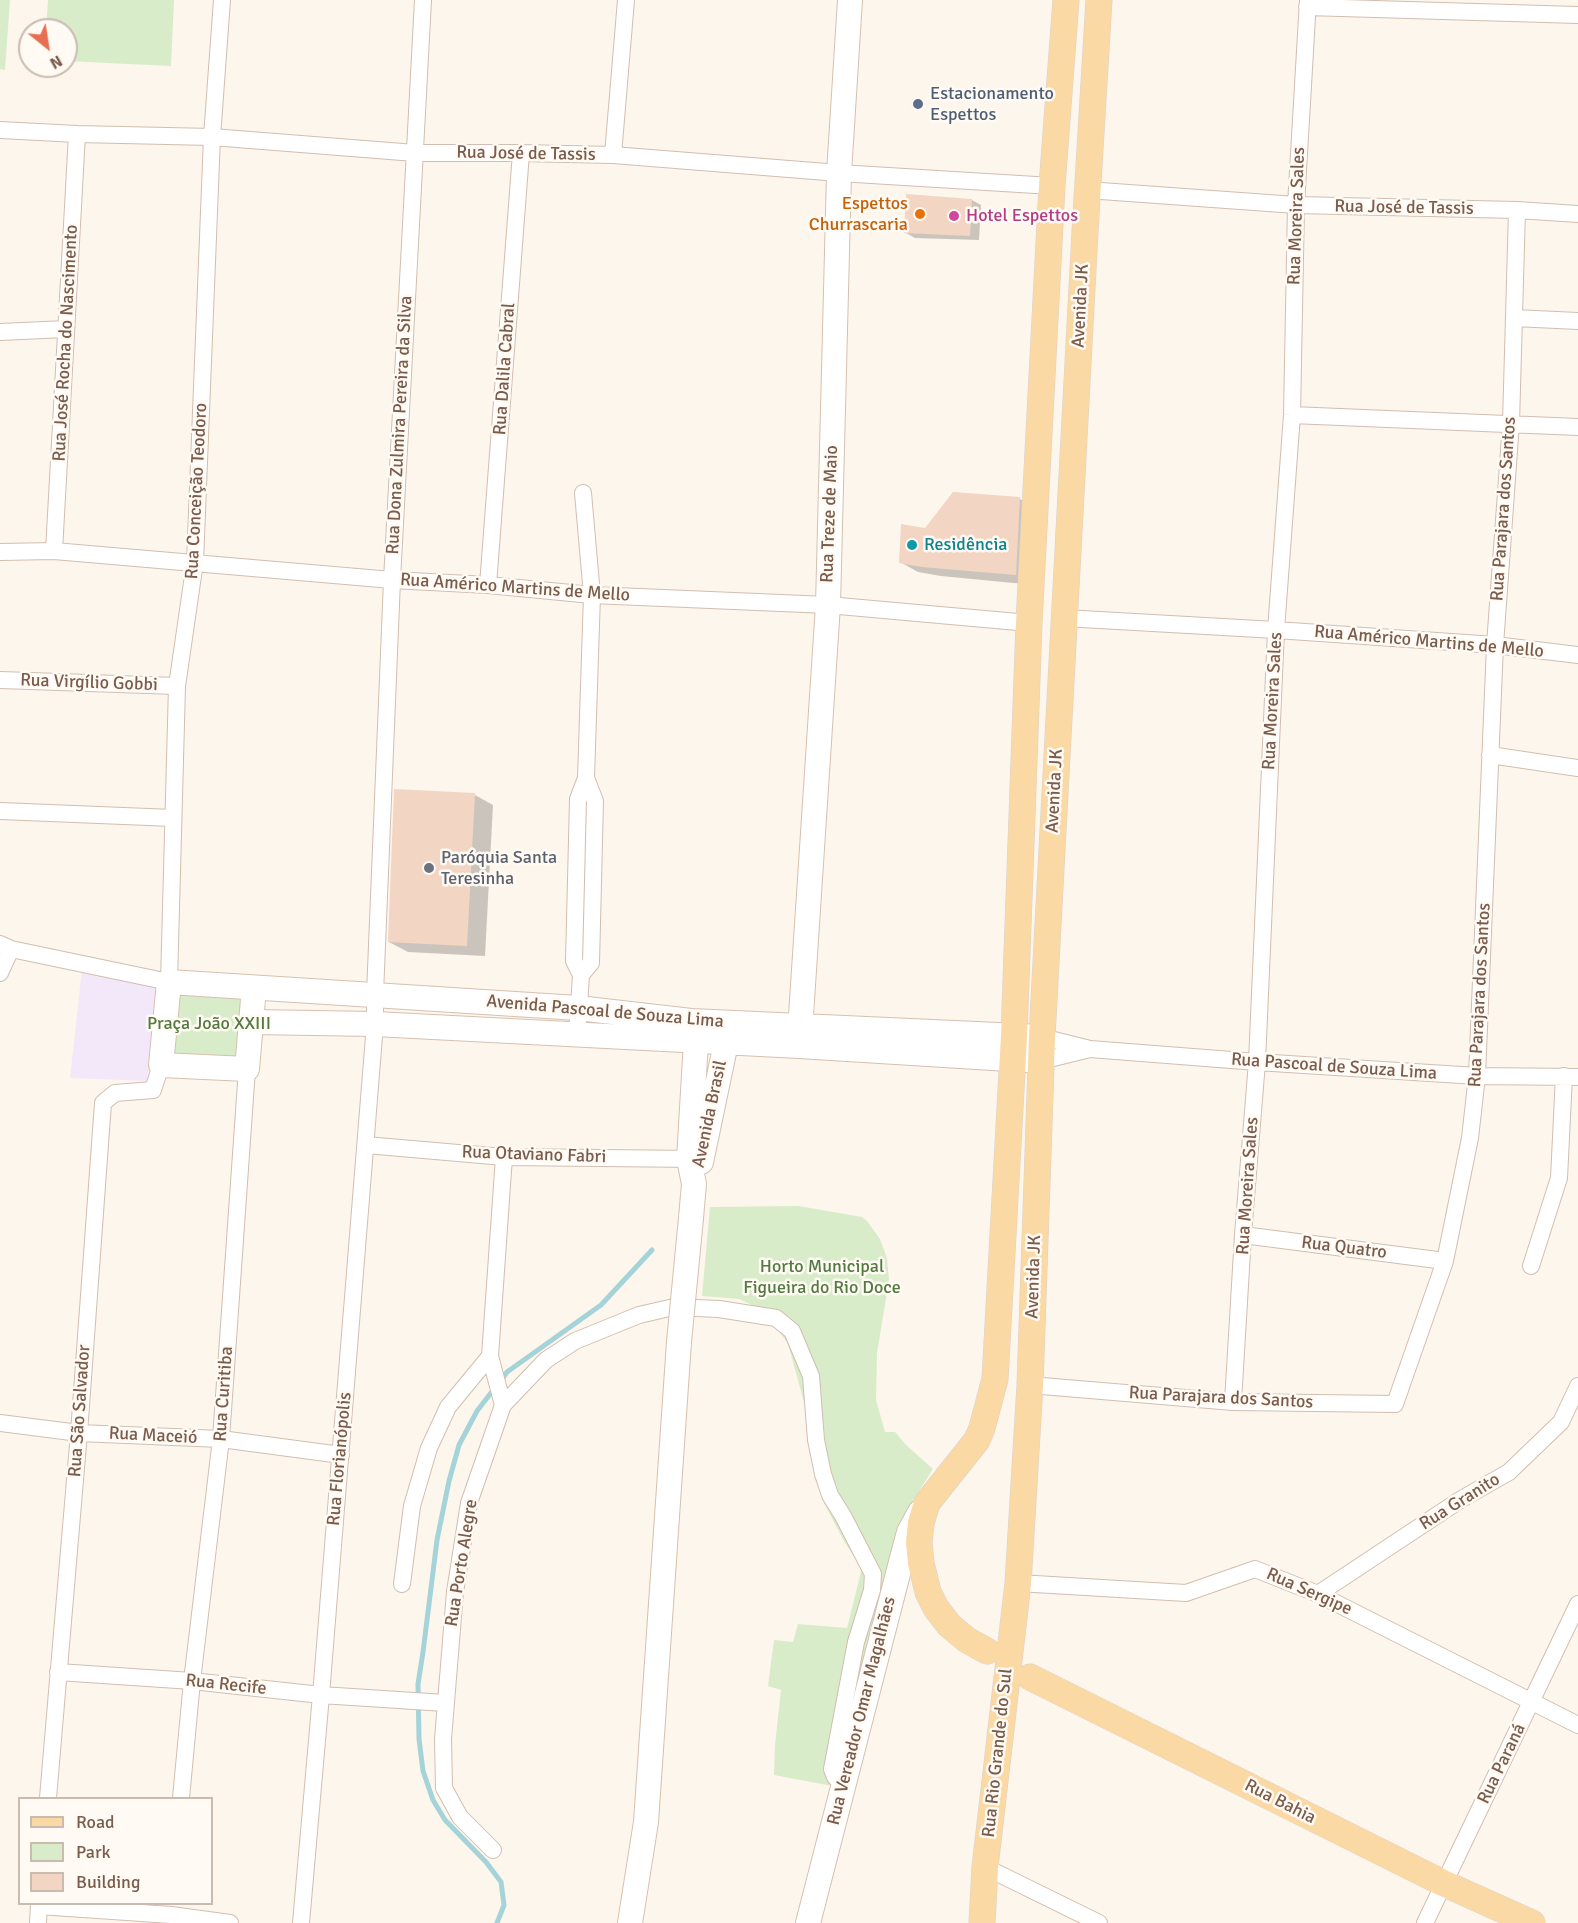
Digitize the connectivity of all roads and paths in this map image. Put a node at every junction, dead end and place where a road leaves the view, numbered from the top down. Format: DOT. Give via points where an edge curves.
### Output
graph roads {
  1 [pos="222,0"];
  2 [pos="423,0"];
  3 [pos="626,0"];
  4 [pos="849,0"];
  5 [pos="1066,0"];
  6 [pos="1099,0"];
  7 [pos="1308,4"];
  8 [pos="1578,15"];
  9 [pos="0,130"];
  10 [pos="77,134"];
  11 [pos="212,137"];
  12 [pos="415,153"];
  13 [pos="521,153"];
  14 [pos="613,156"];
  15 [pos="839,173"];
  16 [pos="1052,186"];
  17 [pos="1087,190"];
  18 [pos="1296,205"];
  19 [pos="1517,210"];
  20 [pos="1578,214"];
  21 [pos="1514,318"];
  22 [pos="1578,321"];
  23 [pos="66,329"];
  24 [pos="0,332"];
  25 [pos="1292,415"];
  26 [pos="1511,423"];
  27 [pos="1578,427"];
  28 [pos="583,494"];
  29 [pos="54,551"];
  30 [pos="0,552"];
  31 [pos="195,562"];
  32 [pos="392,580"];
  33 [pos="488,585"];
  34 [pos="592,595"];
  35 [pos="828,605"];
  36 [pos="1064,618"];
  37 [pos="1029,623"];
  38 [pos="1276,630"];
  39 [pos="1495,645"];
  40 [pos="1578,655"];
  41 [pos="0,680"];
  42 [pos="177,686"];
  43 [pos="1490,755"];
  44 [pos="1578,768"];
  45 [pos="0,811"];
  46 [pos="173,818"];
  47 [pos="6,946"];
  48 [pos="0,973"];
  49 [pos="169,981"];
  50 [pos="254,988"];
  51 [pos="375,994"];
  52 [pos="578,1008"];
  53 [pos="251,1022"];
  54 [pos="375,1024"];
  55 [pos="694,1031"];
  56 [pos="577,1036"];
  57 [pos="800,1037"];
  58 [pos="726,1043"];
  59 [pos="1014,1047"];
  60 [pos="1042,1049"];
  61 [pos="1090,1049"];
  62 [pos="1257,1062"];
  63 [pos="161,1065"];
  64 [pos="247,1069"];
  65 [pos="1477,1076"];
  66 [pos="1571,1077"];
  67 [pos="366,1145"];
  68 [pos="504,1157"];
  69 [pos="695,1159"];
  70 [pos="1243,1235"];
  71 [pos="1445,1261"];
  72 [pos="1531,1266"];
  73 [pos="490,1356"];
  74 [pos="1030,1385"];
  75 [pos="1578,1386"];
  76 [pos="1233,1402"];
  77 [pos="503,1405"];
  78 [pos="0,1423"];
  79 [pos="79,1433"];
  80 [pos="221,1439"];
  81 [pos="341,1455"];
  82 [pos="927,1503"];
  83 [pos="1018,1583"];
  84 [pos="402,1584"];
  85 [pos="1318,1594"];
  86 [pos="1578,1604"];
  87 [pos="987,1651"];
  88 [pos="58,1672"];
  89 [pos="1030,1677"];
  90 [pos="192,1681"];
  91 [pos="321,1695"];
  92 [pos="1532,1701"];
  93 [pos="445,1703"];
  94 [pos="1578,1725"];
  95 [pos="844,1783"];
  96 [pos="48,1797"];
  97 [pos="181,1797"];
  98 [pos="493,1850"];
  99 [pos="985,1867"];
  100 [pos="1443,1883"];
  101 [pos="39,1911"];
  102 [pos="171,1914"];
  103 [pos="230,1923"];
  104 [pos="301,1923"];
  105 [pos="630,1923"];
  106 [pos="808,1923"];
  107 [pos="982,1923"];
  108 [pos="1099,1923"];
  109 [pos="1425,1923"];
  110 [pos="1532,1923"];
  1 -- 11 [label="street, Rua Conceição Teodoro"];
  2 -- 12 [label="street, Rua Dona Zulmira Pereira da Silva"];
  3 -- 14 [label="street"];
  4 -- 15 [label="street, Rua Treze de Maio"];
  5 -- 16 [label="main road, Avenida JK"];
  6 -- 17 [label="main road, Avenida JK"];
  7 -- 8 [label="street"];
  7 -- 18 [label="street, Rua Moreira Sales"];
  9 -- 10 [label="street, Rua José de Tassis"];
  10 -- 11 [label="street, Rua José de Tassis"];
  10 -- 23 [label="street, Rua José Rocha do Nascimento"];
  11 -- 12 [label="street, Rua José de Tassis"];
  11 -- 31 [label="street, Rua Conceição Teodoro"];
  12 -- 13 [label="street, Rua José de Tassis"];
  12 -- 32 [label="street, Rua Dona Zulmira Pereira da Silva"];
  13 -- 14 [label="street, Rua José de Tassis"];
  13 -- 33 [label="street, Rua Dalila Cabral"];
  14 -- 15 [label="street, Rua José de Tassis"];
  15 -- 16 [label="street, Rua José de Tassis"];
  15 -- 35 [label="street, Rua Treze de Maio"];
  16 -- 37 [label="main road, Avenida JK"];
  17 -- 18 [label="street, Rua José de Tassis"];
  17 -- 36 [label="main road, Avenida JK"];
  18 -- 19 [label="street, Rua José de Tassis"];
  18 -- 25 [label="street, Rua Moreira Sales"];
  19 -- 20 [label="street, Rua José de Tassis"];
  19 -- 21 [label="street, Rua Parajara dos Santos"];
  21 -- 22 [label="street"];
  21 -- 26 [label="street, Rua Parajara dos Santos"];
  23 -- 24 [label="street"];
  23 -- 29 [label="street, Rua José Rocha do Nascimento"];
  25 -- 26 [label="street"];
  25 -- 38 [label="street, Rua Moreira Sales"];
  26 -- 27 [label="street"];
  26 -- 39 [label="street, Rua Parajara dos Santos"];
  28 -- 34 [label="street"];
  29 -- 30 [label="street, Rua Américo Martins de Mello"];
  29 -- 31 [label="street, Rua Américo Martins de Mello"];
  31 -- 32 [label="street, Rua Américo Martins de Mello"];
  31 -- 42 [label="street, Rua Conceição Teodoro"];
  32 -- 33 [label="street, Rua Américo Martins de Mello"];
  32 -- 51 [label="street, Rua Dona Zulmira Pereira da Silva"];
  33 -- 34 [label="street, Rua Américo Martins de Mello"];
  34 -- 35 [label="street, Rua Américo Martins de Mello"];
  34 -- 52 [label="street" via="586,778 595,801 591,963 581,975"];
  35 -- 37 [label="street, Rua Américo Martins de Mello"];
  35 -- 57 [label="street, Rua Treze de Maio"];
  36 -- 38 [label="street, Rua Américo Martins de Mello"];
  36 -- 60 [label="main road, Avenida JK"];
  37 -- 59 [label="main road, Avenida JK"];
  38 -- 39 [label="street, Rua Américo Martins de Mello"];
  38 -- 62 [label="street, Rua Moreira Sales"];
  39 -- 40 [label="street, Rua Américo Martins de Mello"];
  39 -- 43 [label="street, Rua Parajara dos Santos"];
  41 -- 42 [label="street, Rua Virgílio Gobbi"];
  42 -- 46 [label="street, Rua Conceição Teodoro"];
  43 -- 44 [label="street"];
  43 -- 65 [label="street, Rua Parajara dos Santos"];
  45 -- 46 [label="street"];
  46 -- 49 [label="street, Rua Conceição Teodoro"];
  47 -- 48 [label="street"];
  47 -- 49 [label="street"];
  49 -- 50 [label="street, Avenida Pascoal de Souza Lima"];
  49 -- 63 [label="street"];
  50 -- 51 [label="street, Avenida Pascoal de Souza Lima"];
  50 -- 53 [label="street, Rua Curitiba"];
  51 -- 52 [label="street, Avenida Pascoal de Souza Lima"];
  51 -- 54 [label="street, Rua Florianópolis"];
  52 -- 55 [label="street, Avenida Pascoal de Souza Lima"];
  52 -- 56 [label="street"];
  53 -- 54 [label="street, Avenida Pascoal de Souza Lima"];
  53 -- 64 [label="street, Rua Curitiba"];
  54 -- 56 [label="street, Avenida Pascoal de Souza Lima"];
  54 -- 67 [label="street, Rua Florianópolis"];
  55 -- 56 [label="street, Avenida Pascoal de Souza Lima"];
  55 -- 57 [label="street, Avenida Pascoal de Souza Lima"];
  55 -- 58 [label="street, Avenida Pascoal de Souza Lima"];
  55 -- 69 [label="street"];
  57 -- 58 [label="street, Avenida Pascoal de Souza Lima"];
  57 -- 59 [label="street, Avenida Pascoal de Souza Lima"];
  58 -- 69 [label="street, Avenida Brasil"];
  59 -- 60 [label="street, Avenida Pascoal de Souza Lima"];
  59 -- 82 [label="main road, Avenida JK" via="995,1379 977,1440"];
  60 -- 61 [label="street, Rua Pascoal de Souza Lima"];
  60 -- 61 [label="street, Rua Pascoal de Souza Lima"];
  60 -- 74 [label="main road, Avenida JK"];
  61 -- 62 [label="street, Rua Pascoal de Souza Lima"];
  62 -- 65 [label="street, Rua Pascoal de Souza Lima"];
  62 -- 70 [label="street, Rua Moreira Sales"];
  63 -- 64 [label="street"];
  63 -- 79 [label="street, Rua São Salvador" via="153,1090 115,1092 103,1103"];
  64 -- 80 [label="street, Rua Curitiba"];
  65 -- 66 [label="street, Rua Pascoal de Souza Lima"];
  65 -- 71 [label="street, Rua Parajara dos Santos" via="1470,1138"];
  66 -- 72 [label="street" via="1558,1178"];
  67 -- 68 [label="street, Rua Otaviano Fabri"];
  67 -- 81 [label="street, Rua Florianópolis"];
  68 -- 69 [label="street, Rua Otaviano Fabri"];
  68 -- 73 [label="street"];
  69 -- 105 [label="street, bridge" via="646,1822"];
  70 -- 71 [label="street, Rua Quatro"];
  70 -- 76 [label="street, Rua Moreira Sales"];
  71 -- 76 [label="street, Rua Parajara dos Santos" via="1395,1404"];
  73 -- 77 [label="street"];
  73 -- 84 [label="street" via="448,1407 429,1448 412,1506"];
  74 -- 76 [label="street, Rua Parajara dos Santos"];
  74 -- 83 [label="main road, Avenida JK"];
  75 -- 85 [label="street, Rua Granito" via="1562,1422 1509,1472"];
  77 -- 93 [label="street, Rua Porto Alegre" via="469,1503 455,1592"];
  77 -- 95 [label="street" via="546,1360 575,1341 639,1315 674,1307 719,1309 776,1318 792,1331 811,1376 816,1440 830,1495 873,1574 832,1769"];
  78 -- 79 [label="street, Rua Maceió"];
  79 -- 80 [label="street, Rua Maceió"];
  79 -- 88 [label="street, Rua São Salvador"];
  80 -- 81 [label="street, Rua Maceió"];
  80 -- 90 [label="street, Rua Curitiba"];
  81 -- 91 [label="street, Rua Florianópolis"];
  82 -- 87 [label="main road" via="919,1542 927,1592 950,1625"];
  82 -- 95 [label="street, Rua Vereador Omar Magalhães" via="909,1532"];
  83 -- 85 [label="street, Rua Sergipe" via="1186,1593 1256,1569"];
  83 -- 99 [label="main road, Rua Rio Grande do Sul"];
  85 -- 92 [label="street, Rua Sergipe"];
  86 -- 92 [label="street, Rua Paraná"];
  88 -- 90 [label="street, Rua Recife"];
  88 -- 96 [label="street, Rua São Salvador"];
  89 -- 100 [label="main road, Rua Bahia"];
  90 -- 91 [label="street, Rua Recife"];
  90 -- 97 [label="street, Rua Curitiba"];
  91 -- 93 [label="street, Rua Recife"];
  91 -- 104 [label="street, Rua Florianópolis"];
  92 -- 94 [label="street, Rua Sergipe"];
  92 -- 100 [label="street, Rua Paraná"];
  93 -- 98 [label="street, Rua Porto Alegre" via="444,1788 460,1816"];
  95 -- 106 [label="street, Rua Vereador Omar Magalhães"];
  99 -- 107 [label="main road, Rua Rio Grande do Sul"];
  99 -- 108 [label="street"];
  100 -- 109 [label="street, Rua Paraná"];
  100 -- 110 [label="main road, Rua Bahia"];
  101 -- 102 [label="street"];
  102 -- 103 [label="street"];
}
